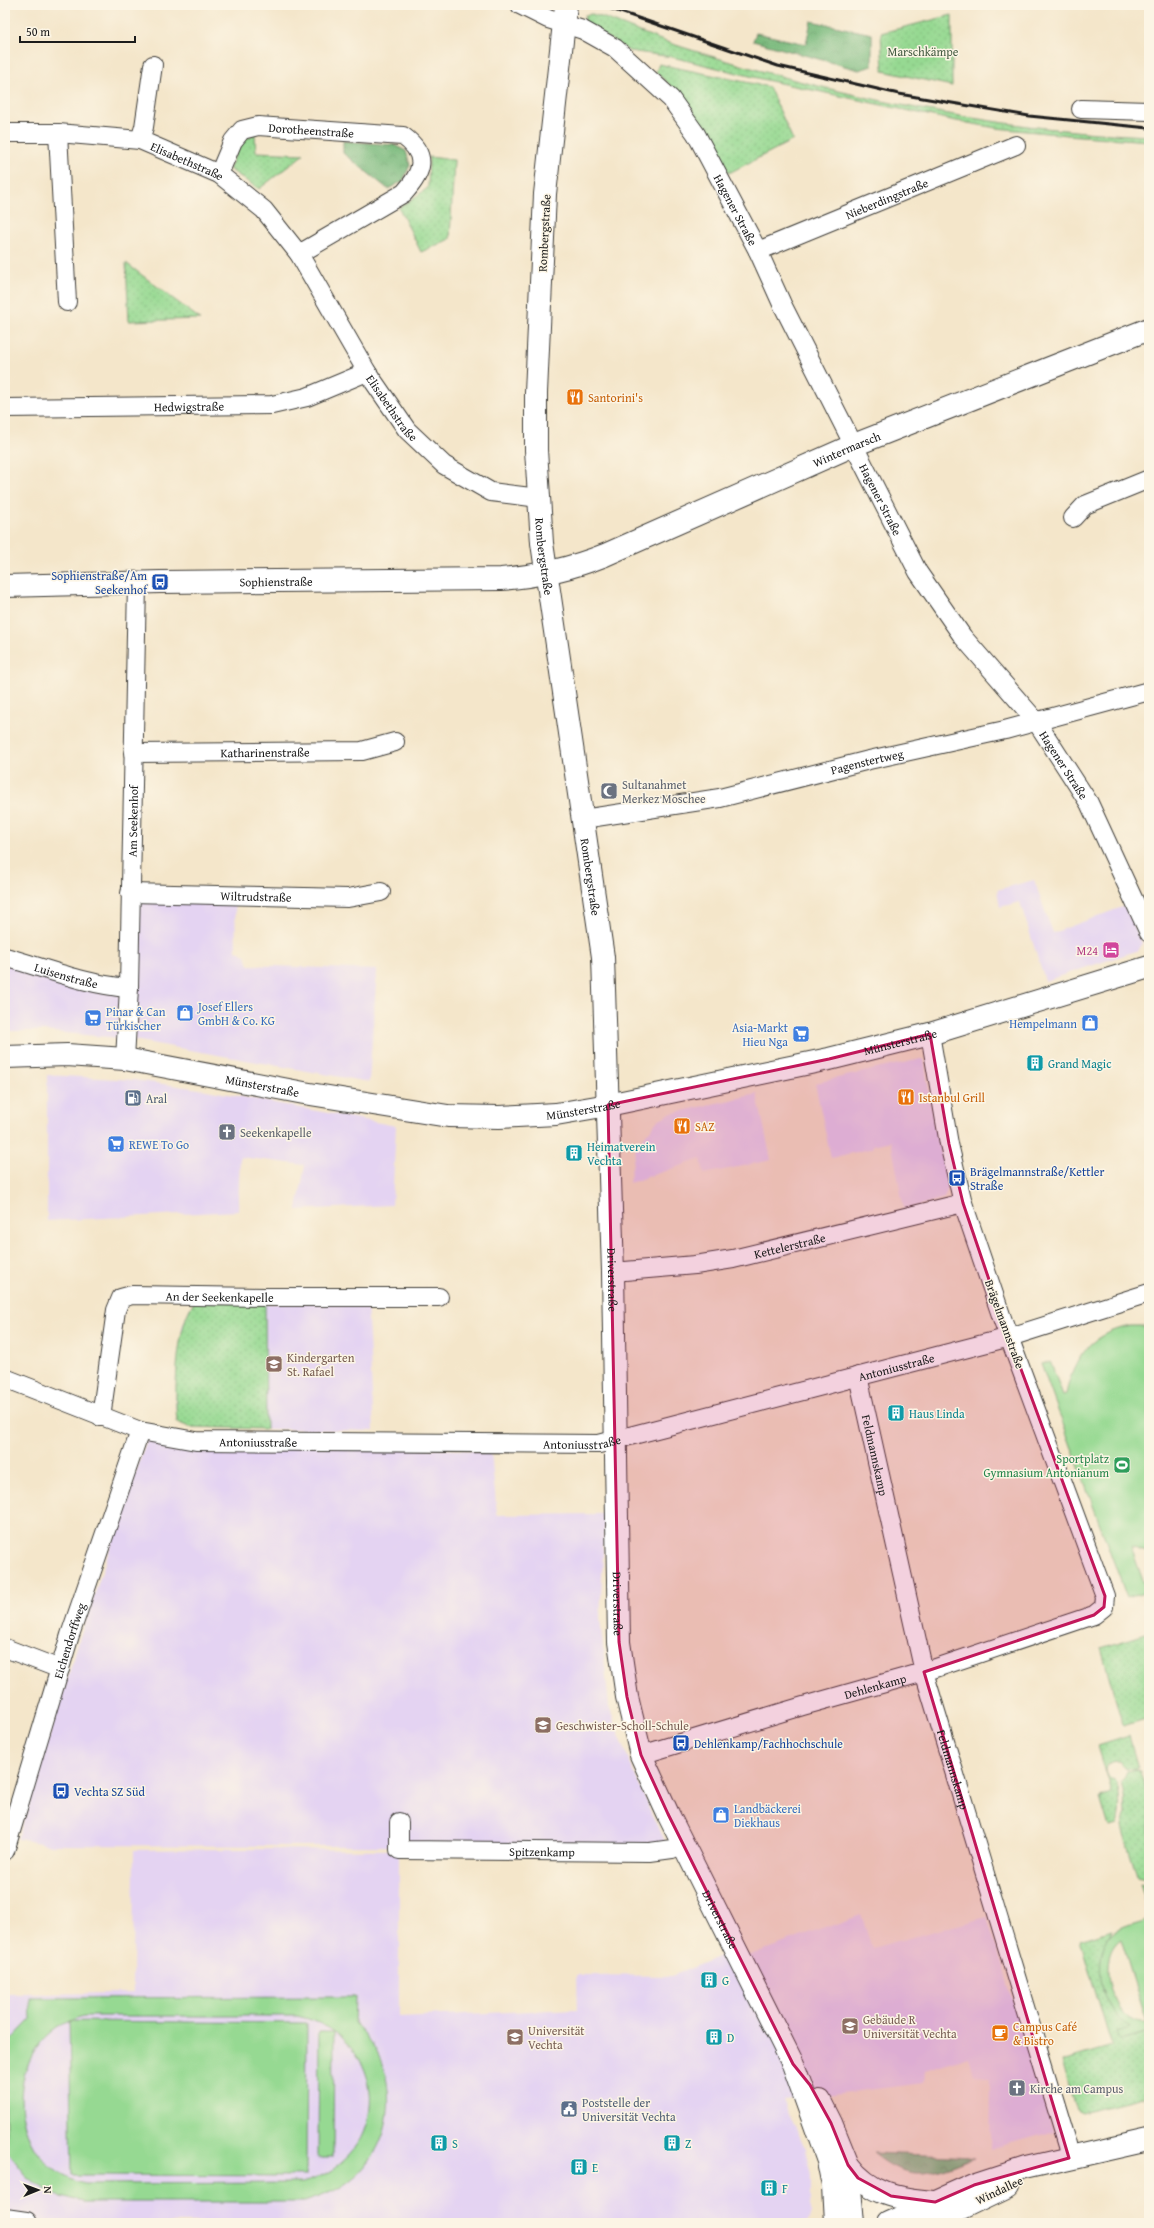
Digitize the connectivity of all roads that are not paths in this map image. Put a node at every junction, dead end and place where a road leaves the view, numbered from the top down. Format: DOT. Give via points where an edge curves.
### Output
graph roads {
  1 [pos="520,5"];
  2 [pos="564,15"];
  3 [pos="153,65"];
  4 [pos="1081,109"];
  5 [pos="1149,111"];
  6 [pos="5,133"];
  7 [pos="58,133"];
  8 [pos="140,140"];
  9 [pos="1016,145"];
  10 [pos="219,174"];
  11 [pos="758,251"];
  12 [pos="299,254"];
  13 [pos="67,302"];
  14 [pos="1149,329"];
  15 [pos="367,372"];
  16 [pos="5,408"];
  17 [pos="854,445"];
  18 [pos="1149,479"];
  19 [pos="539,498"];
  20 [pos="1073,518"];
  21 [pos="547,574"];
  22 [pos="137,583"];
  23 [pos="5,586"];
  24 [pos="1149,691"];
  25 [pos="1036,721"];
  26 [pos="395,742"];
  27 [pos="133,753"];
  28 [pos="583,819"];
  29 [pos="381,892"];
  30 [pos="130,893"];
  31 [pos="1149,933"];
  32 [pos="5,957"];
  33 [pos="1149,967"];
  34 [pos="129,988"];
  35 [pos="930,1034"];
  36 [pos="5,1057"];
  37 [pos="125,1059"];
  38 [pos="608,1105"];
  39 [pos="963,1202"];
  40 [pos="612,1272"];
  41 [pos="1149,1293"];
  42 [pos="439,1297"];
  43 [pos="1010,1337"];
  44 [pos="858,1376"];
  45 [pos="5,1378"];
  46 [pos="101,1417"];
  47 [pos="140,1431"];
  48 [pos="615,1441"];
  49 [pos="1104,1607"];
  50 [pos="5,1648"];
  51 [pos="60,1669"];
  52 [pos="924,1672"];
  53 [pos="642,1755"];
  54 [pos="399,1822"];
  55 [pos="683,1843"];
  56 [pos="6,1846"];
  57 [pos="793,2064"];
  58 [pos="1149,2140"];
  59 [pos="1069,2158"];
  60 [pos="848,2165"];
  61 [pos="935,2202"];
  62 [pos="5,2220"];
  63 [pos="26,2223"];
  64 [pos="835,2223"];
  65 [pos="853,2223"];
  66 [pos="889,2223"];
  67 [pos="931,2223"];
  1 -- 2 [label="street, Hagener Straße"];
  2 -- 11 [label="street, Hagener Straße" via="583,30 614,48 671,99 696,134"];
  2 -- 19 [label="main road, Rombergstraße" via="546,194 536,393"];
  3 -- 8 [label="street, Elisabethstraße"];
  4 -- 5 [label="street"];
  6 -- 7 [label="street, Elisabethstraße"];
  7 -- 8 [label="street, Elisabethstraße"];
  7 -- 13 [label="street"];
  8 -- 10 [label="street, Elisabethstraße"];
  9 -- 11 [label="street, Nieberdingstraße"];
  10 -- 12 [label="street, Elisabethstraße" via="264,210"];
  10 -- 12 [label="street, Dorotheenstraße" via="233,141 242,130 258,126 403,136 414,144 421,158 418,178 404,193"];
  11 -- 17 [label="street, Hagener Straße"];
  12 -- 15 [label="street, Elisabethstraße"];
  14 -- 17 [label="main road, Wintermarsch"];
  15 -- 16 [label="street, Hedwigstraße" via="307,397 272,404"];
  15 -- 19 [label="street, Elisabethstraße" via="408,430 444,465 491,492"];
  17 -- 21 [label="main road, Wintermarsch" via="605,555 572,568"];
  17 -- 25 [label="street, Hagener Straße" via="918,572 939,604 989,668"];
  18 -- 20 [label="street" via="1085,505"];
  19 -- 21 [label="main road, Rombergstraße"];
  21 -- 22 [label="main road, Sophienstraße" via="476,580"];
  21 -- 28 [label="main road, Rombergstraße"];
  22 -- 23 [label="main road, Sophienstraße"];
  22 -- 27 [label="street, Am Seekenhof"];
  24 -- 25 [label="street, Pagenstertweg"];
  25 -- 28 [label="street, Pagenstertweg" via="720,798"];
  25 -- 31 [label="street, Hagener Straße" via="1093,809"];
  26 -- 27 [label="street, Katharinenstraße" via="362,751"];
  27 -- 30 [label="street, Am Seekenhof"];
  28 -- 38 [label="main road, Rombergstraße" via="603,957"];
  29 -- 30 [label="street, Wiltrudstraße" via="348,898"];
  30 -- 34 [label="street, Am Seekenhof"];
  32 -- 34 [label="street, Luisenstraße" via="116,987"];
  33 -- 35 [label="main road, Münsterstraße"];
  34 -- 37 [label="street, Am Seekenhof"];
  35 -- 38 [label="main road, Münsterstraße" via="829,1059"];
  35 -- 39 [label="street, Brägelmannstraße" via="949,1144"];
  36 -- 37 [label="main road, Münsterstraße" via="67,1055"];
  37 -- 38 [label="main road, Münsterstraße" via="304,1093 448,1116 556,1114"];
  38 -- 40 [label="main road, Driverstraße"];
  39 -- 40 [label="street, Kettelerstraße" via="733,1259"];
  39 -- 43 [label="street, Brägelmannstraße"];
  40 -- 48 [label="main road, Driverstraße"];
  41 -- 43 [label="street, Antoniusstraße"];
  42 -- 46 [label="street, An der Seekenkapelle" via="132,1295 121,1298 116,1310"];
  43 -- 44 [label="street, Antoniusstraße"];
  43 -- 49 [label="street, Brägelmannstraße" via="1105,1596"];
  44 -- 48 [label="street, Antoniusstraße"];
  44 -- 52 [label="street, Feldmannskamp"];
  45 -- 46 [label="street, Antoniusstraße"];
  46 -- 47 [label="street, Antoniusstraße"];
  47 -- 48 [label="street, Antoniusstraße" via="196,1441 599,1444"];
  47 -- 51 [label="street, Eichendorffweg"];
  48 -- 53 [label="main road, Driverstraße" via="620,1642 627,1697"];
  49 -- 52 [label="street, Dehlenkamp" via="1094,1615"];
  50 -- 51 [label="street"];
  51 -- 56 [label="street, Eichendorffweg"];
  52 -- 53 [label="street, Dehlenkamp"];
  52 -- 59 [label="street, Feldmannskamp"];
  53 -- 55 [label="main road, Driverstraße"];
  54 -- 55 [label="street, Spitzenkamp" via="399,1850 650,1852"];
  55 -- 57 [label="main road, Driverstraße"];
  57 -- 60 [label="main road, Driverstraße" via="810,2085 828,2116"];
  57 -- 64 [label="main road, Driverstraße" via="828,2161 833,2186"];
  58 -- 59 [label="main road, Windallee"];
  59 -- 61 [label="main road, Windallee" via="1026,2168 974,2185"];
  59 -- 67 [label="main road, Windallee"];
  60 -- 61 [label="main road, Windallee" via="858,2178 891,2196 904,2200"];
  60 -- 65 [label="main road, Driverstraße"];
  61 -- 66 [label="main road, Windallee"];
  62 -- 63 [label="main road"];
}
